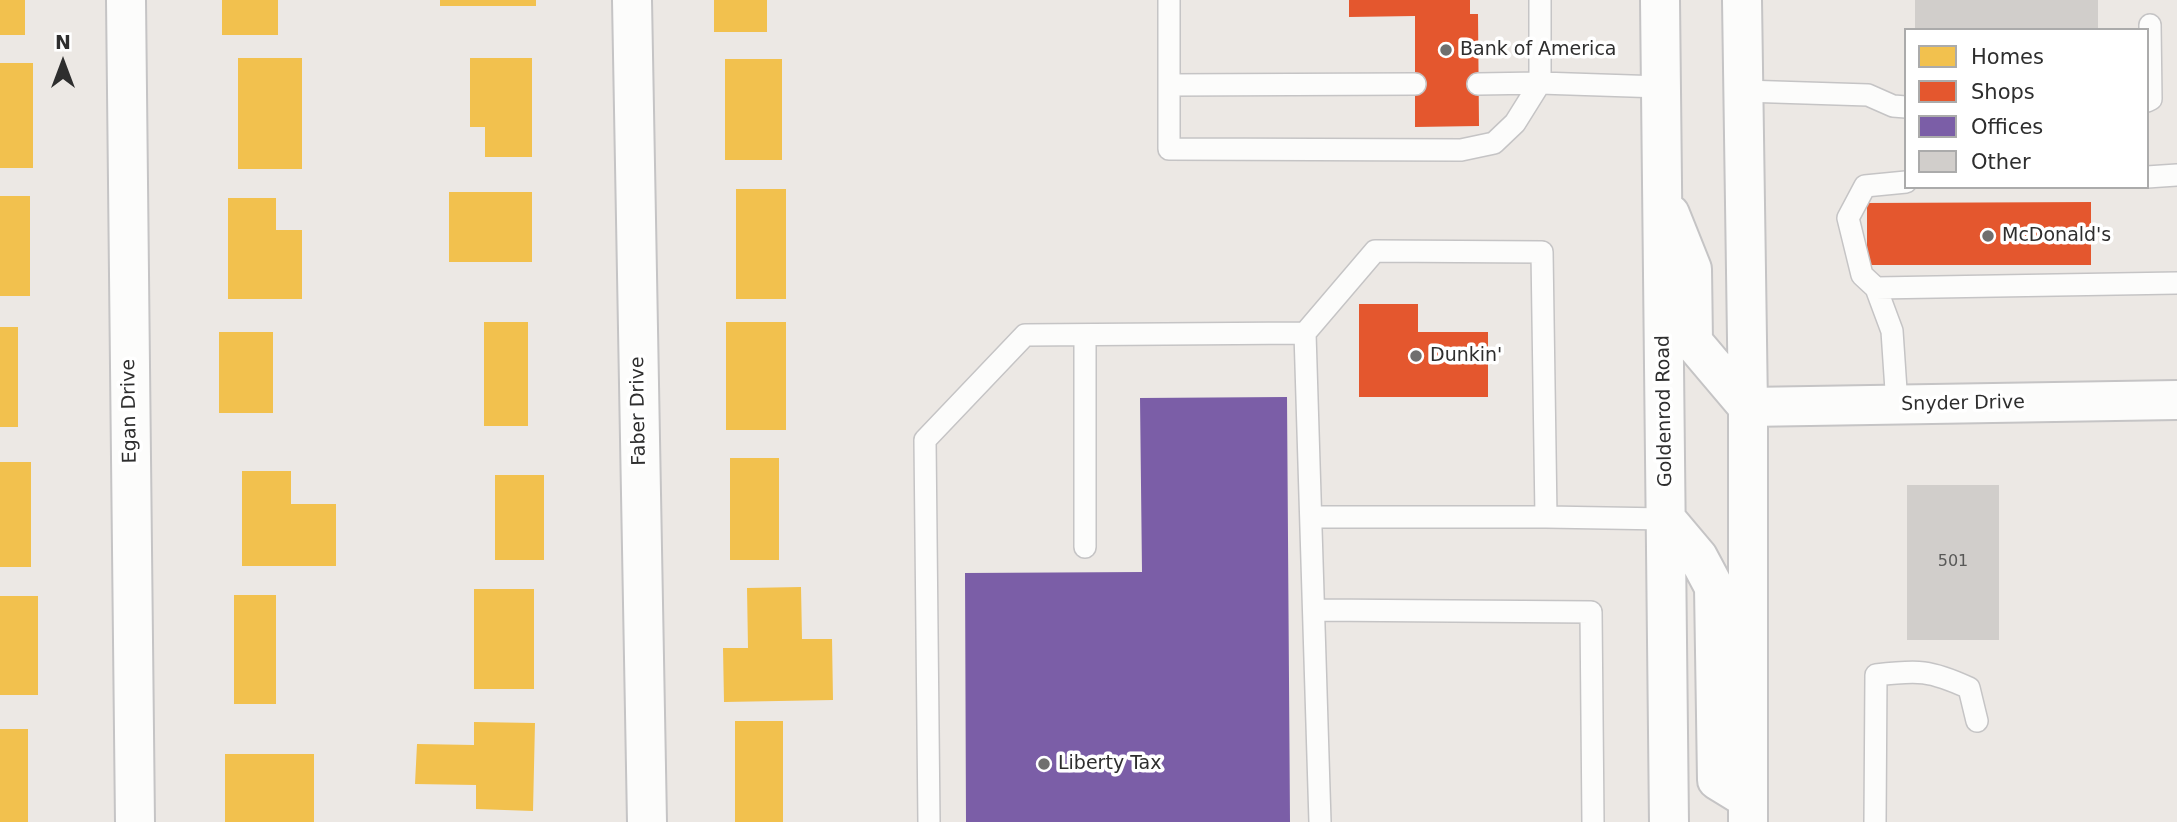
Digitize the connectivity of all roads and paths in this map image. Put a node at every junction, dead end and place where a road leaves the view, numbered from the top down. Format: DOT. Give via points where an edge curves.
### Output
graph roads {
  1 [pos="126,0"];
  2 [pos="632,0"];
  3 [pos="1169,0"];
  4 [pos="1540,0"];
  5 [pos="1660,0"];
  6 [pos="1742,0"];
  7 [pos="2150,25"];
  8 [pos="1540,83"];
  9 [pos="1415,84"];
  10 [pos="1478,84"];
  11 [pos="1169,85"];
  12 [pos="1661,87"];
  13 [pos="1744,91"];
  14 [pos="2149,100"];
  15 [pos="1904,107"];
  16 [pos="2177,175"];
  17 [pos="2149,177"];
  18 [pos="1904,182"];
  19 [pos="1662,192"];
  20 [pos="2177,283"];
  21 [pos="1877,288"];
  22 [pos="1305,333"];
  23 [pos="1085,335"];
  24 [pos="2177,400"];
  25 [pos="1897,405"];
  26 [pos="1748,407"];
  27 [pos="1311,517"];
  28 [pos="1546,517"];
  29 [pos="1666,519"];
  30 [pos="1085,547"];
  31 [pos="1315,610"];
  32 [pos="1977,721"];
  33 [pos="1748,810"];
  34 [pos="135,822"];
  35 [pos="647,822"];
  36 [pos="929,822"];
  37 [pos="1320,822"];
  38 [pos="1593,822"];
  39 [pos="1669,822"];
  40 [pos="1875,822"];
  1 -- 34 [label="main road, Egan Drive"];
  2 -- 35 [label="main road, Faber Drive"];
  3 -- 11 [label="lane"];
  4 -- 8 [label="lane"];
  5 -- 12 [label="main road, Goldenrod Road"];
  6 -- 13 [label="main road"];
  7 -- 14 [label="lane"];
  8 -- 10 [label="lane"];
  8 -- 11 [label="lane" via="1515,123 1494,143 1461,150 1169,149"];
  8 -- 12 [label="lane"];
  9 -- 11 [label="lane"];
  12 -- 19 [label="main road, Goldenrod Road"];
  13 -- 15 [label="lane" via="1868,95"];
  13 -- 26 [label="main road"];
  16 -- 17 [label="lane"];
  18 -- 21 [label="lane" via="1865,186 1848,218 1862,275"];
  19 -- 26 [label="main road" via="1692,269 1693,342"];
  19 -- 29 [label="main road, Goldenrod Road"];
  20 -- 21 [label="lane"];
  21 -- 25 [label="lane" via="1892,331"];
  22 -- 23 [label="lane"];
  22 -- 27 [label="lane"];
  22 -- 28 [label="lane" via="1376,251 1542,252"];
  23 -- 30 [label="lane"];
  23 -- 36 [label="lane" via="1025,335 925,440"];
  24 -- 25 [label="main road, Snyder Drive"];
  25 -- 26 [label="main road, Snyder Drive"];
  26 -- 33 [label="main road"];
  27 -- 28 [label="lane"];
  27 -- 31 [label="lane"];
  28 -- 29 [label="lane"];
  29 -- 33 [label="main road" via="1698,558 1714,587 1717,780"];
  29 -- 39 [label="main road, Goldenrod Road"];
  31 -- 37 [label="lane"];
  31 -- 38 [label="lane" via="1591,612"];
  32 -- 40 [label="lane" via="1969,688 1944,676 1914,670 1876,675"];
}
